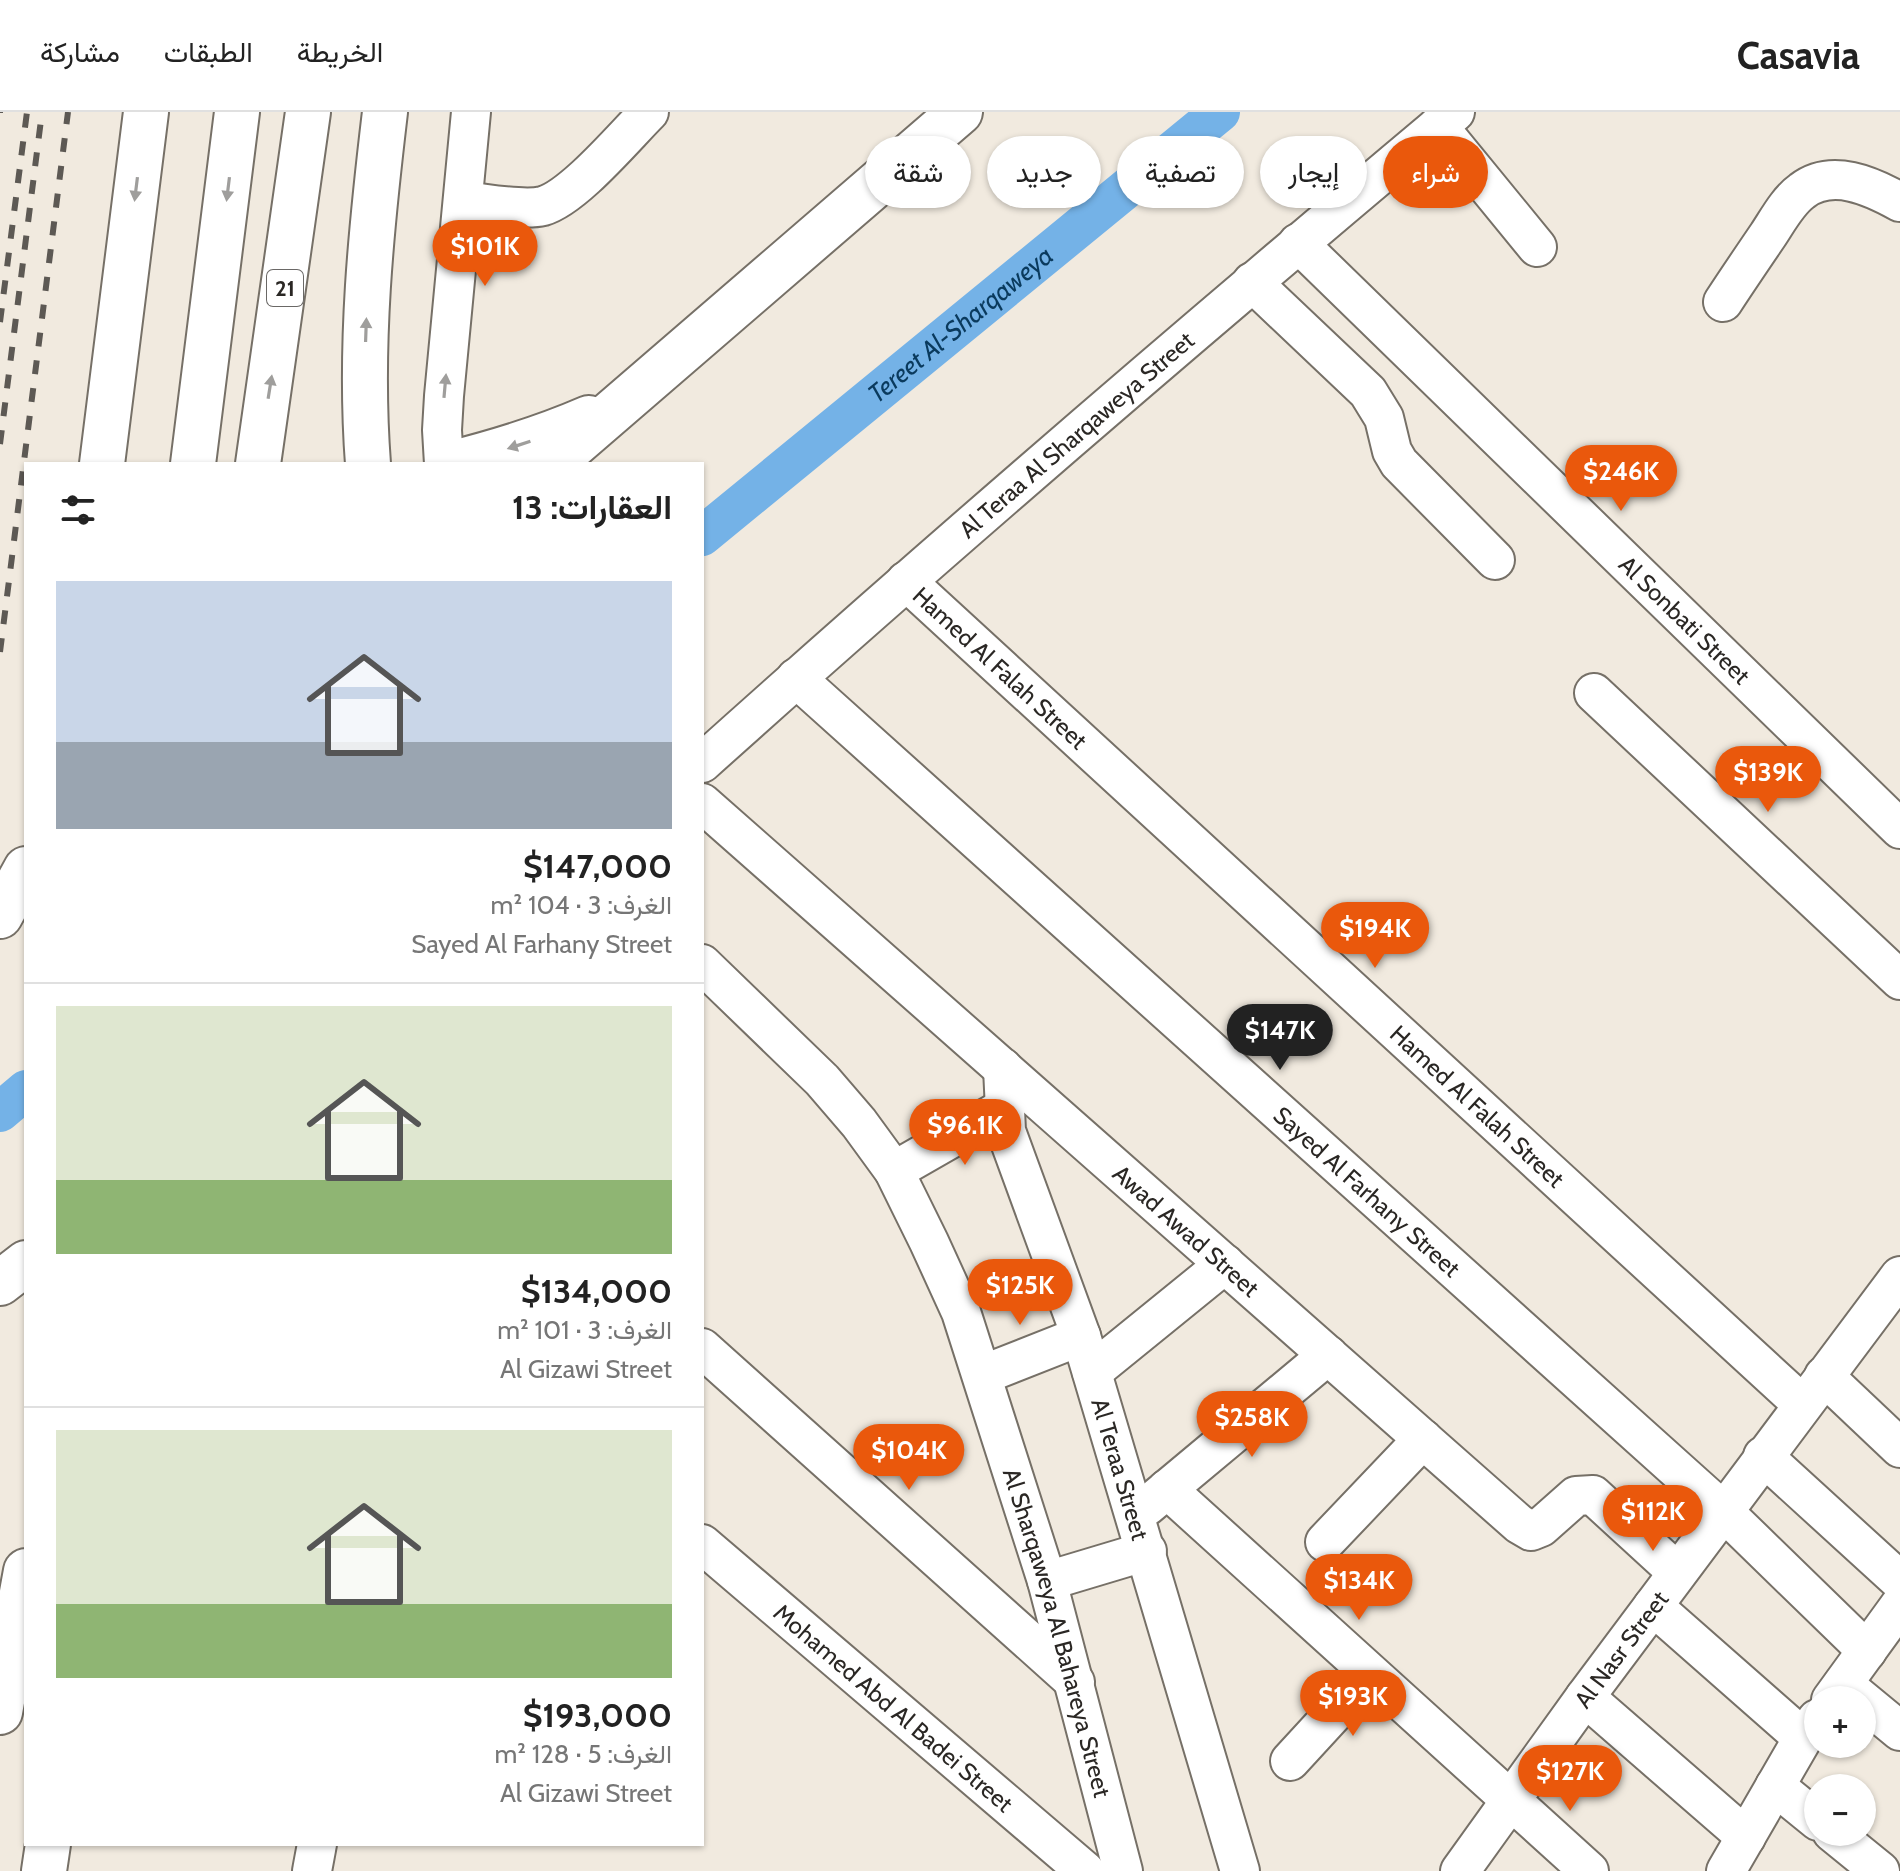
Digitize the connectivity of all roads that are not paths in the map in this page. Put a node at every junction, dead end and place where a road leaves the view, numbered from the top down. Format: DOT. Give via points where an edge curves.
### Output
graph roads {
  1 [pos="146,112"];
  2 [pos="237,112"];
  3 [pos="308,112"];
  4 [pos="385,112"];
  5 [pos="471,112"];
  6 [pos="649,112"];
  7 [pos="960,112"];
  8 [pos="1447,119"];
  9 [pos="463,201"];
  10 [pos="1900,202"];
  11 [pos="1298,243"];
  12 [pos="1537,247"];
  13 [pos="1252,282"];
  14 [pos="1723,302"];
  15 [pos="617,406"];
  16 [pos="102,462"];
  17 [pos="193,462"];
  18 [pos="258,462"];
  19 [pos="368,462"];
  20 [pos="446,462"];
  21 [pos="455,462"];
  22 [pos="554,462"];
  23 [pos="1495,560"];
  24 [pos="906,581"];
  25 [pos="796,678"];
  26 [pos="1594,693"];
  27 [pos="704,761"];
  28 [pos="704,805"];
  29 [pos="1900,829"];
  30 [pos="24,873"];
  31 [pos="0,916"];
  32 [pos="704,966"];
  33 [pos="1900,980"];
  34 [pos="1003,1068"];
  35 [pos="1004,1108"];
  36 [pos="894,1171"];
  37 [pos="1225,1264"];
  38 [pos="24,1265"];
  39 [pos="1900,1276"];
  40 [pos="0,1283"];
  41 [pos="1081,1336"];
  42 [pos="704,1350"];
  43 [pos="1328,1355"];
  44 [pos="1092,1372"];
  45 [pos="982,1375"];
  46 [pos="1813,1390"];
  47 [pos="1423,1439"];
  48 [pos="1900,1448"];
  49 [pos="1763,1456"];
  50 [pos="1167,1489"];
  51 [pos="1723,1511"];
  52 [pos="1135,1515"];
  53 [pos="1325,1542"];
  54 [pos="704,1546"];
  55 [pos="1147,1551"];
  56 [pos="1677,1572"];
  57 [pos="1047,1581"];
  58 [pos="1900,1581"];
  59 [pos="24,1582"];
  60 [pos="1900,1605"];
  61 [pos="1653,1606"];
  62 [pos="1867,1651"];
  63 [pos="1370,1674"];
  64 [pos="1075,1682"];
  65 [pos="1841,1686"];
  66 [pos="1585,1697"];
  67 [pos="0,1712"];
  68 [pos="1876,1716"];
  69 [pos="1804,1723"];
  70 [pos="1900,1731"];
  71 [pos="1804,1739"];
  72 [pos="1290,1761"];
  73 [pos="1775,1786"];
  74 [pos="1509,1801"];
  75 [pos="1804,1810"];
  76 [pos="1746,1837"];
  77 [pos="48,1846"];
  78 [pos="317,1846"];
  79 [pos="1849,1846"];
  80 [pos="44,1871"];
  81 [pos="312,1871"];
  82 [pos="1085,1871"];
  83 [pos="1123,1871"];
  84 [pos="1240,1871"];
  85 [pos="1460,1871"];
  86 [pos="1589,1871"];
  87 [pos="1726,1871"];
  88 [pos="1880,1871"];
  1 -- 16 [label="main road, one-way"];
  2 -- 17 [label="main road, one-way"];
  18 -- 3 [label="main road, 21, one-way"];
  19 -- 4 [label="main road, one-way" via="367,299"];
  5 -- 9 [label="street"];
  6 -- 9 [label="street" via="555,201 534,207"];
  7 -- 15 [label="main road"];
  8 -- 11 [label="street, Al Teraa Al Sharqaweya Street"];
  8 -- 12 [label="street"];
  20 -- 9 [label="street, one-way" via="444,396"];
  10 -- 14 [label="street" via="1841,180 1820,181 1801,191"];
  11 -- 13 [label="street, Al Teraa Al Sharqaweya Street"];
  11 -- 29 [label="street, Al Sonbati Street"];
  13 -- 23 [label="street" via="1368,392 1399,463"];
  13 -- 24 [label="street, Al Teraa Al Sharqaweya Street"];
  15 -- 21 [label="main road, one-way" via="547,436"];
  15 -- 22 [label="main road"];
  24 -- 25 [label="street, Al Teraa Al Sharqaweya Street"];
  24 -- 46 [label="street, Hamed Al Falah Street"];
  25 -- 27 [label="street, Al Teraa Al Sharqaweya Street"];
  25 -- 51 [label="street, Sayed Al Farhany Street"];
  26 -- 33 [label="street"];
  28 -- 34 [label="street, Awad Awad Street"];
  30 -- 31 [label="main road"];
  32 -- 36 [label="street, Al Sharqaweya Al Bahareya Street" via="822,1080"];
  34 -- 35 [label="street, Al Teraa Street"];
  34 -- 37 [label="street, Awad Awad Street"];
  35 -- 36 [label="street"];
  35 -- 41 [label="street, Al Teraa Street" via="1015,1160"];
  36 -- 45 [label="street, Al Sharqaweya Al Bahareya Street" via="961,1312"];
  37 -- 43 [label="street, Awad Awad Street"];
  37 -- 44 [label="street"];
  38 -- 40 [label="main road"];
  39 -- 46 [label="street, Al Nasr Street"];
  41 -- 44 [label="street, Al Teraa Street"];
  41 -- 45 [label="street"];
  42 -- 64 [label="street"];
  43 -- 47 [label="street, Awad Awad Street"];
  43 -- 50 [label="street"];
  44 -- 52 [label="street, Al Teraa Street"];
  45 -- 57 [label="street, Al Sharqaweya Al Bahareya Street"];
  46 -- 48 [label="street, Hamed Al Falah Street"];
  46 -- 49 [label="street, Al Nasr Street"];
  47 -- 53 [label="street"];
  47 -- 56 [label="street, Awad Awad Street" via="1531,1531 1576,1496 1593,1495"];
  49 -- 51 [label="street, Al Nasr Street"];
  49 -- 58 [label="street"];
  50 -- 52 [label="street"];
  50 -- 63 [label="street"];
  51 -- 56 [label="street, Al Nasr Street"];
  51 -- 62 [label="street, Sayed Al Farhany Street"];
  52 -- 55 [label="street, Al Teraa Street"];
  54 -- 82 [label="street, Mohamed Abd Al Badei Street"];
  55 -- 57 [label="street"];
  55 -- 84 [label="street, Al Teraa Street"];
  56 -- 61 [label="street, Al Nasr Street"];
  57 -- 64 [label="street, Al Sharqaweya Al Bahareya Street"];
  59 -- 67 [label="main road"];
  60 -- 62 [label="street"];
  61 -- 66 [label="street, Al Nasr Street"];
  61 -- 69 [label="street"];
  62 -- 65 [label="street"];
  63 -- 72 [label="street"];
  63 -- 74 [label="street"];
  64 -- 83 [label="street, Al Sharqaweya Al Bahareya Street"];
  66 -- 74 [label="street, Al Nasr Street"];
  66 -- 76 [label="street"];
  68 -- 70 [label="street"];
  71 -- 73 [label="street"];
  73 -- 75 [label="street"];
  73 -- 76 [label="street"];
  74 -- 85 [label="street, Al Nasr Street"];
  74 -- 86 [label="street"];
  76 -- 87 [label="street"];
  77 -- 80 [label="main road"];
  78 -- 81 [label="street"];
  79 -- 88 [label="street"];
}
